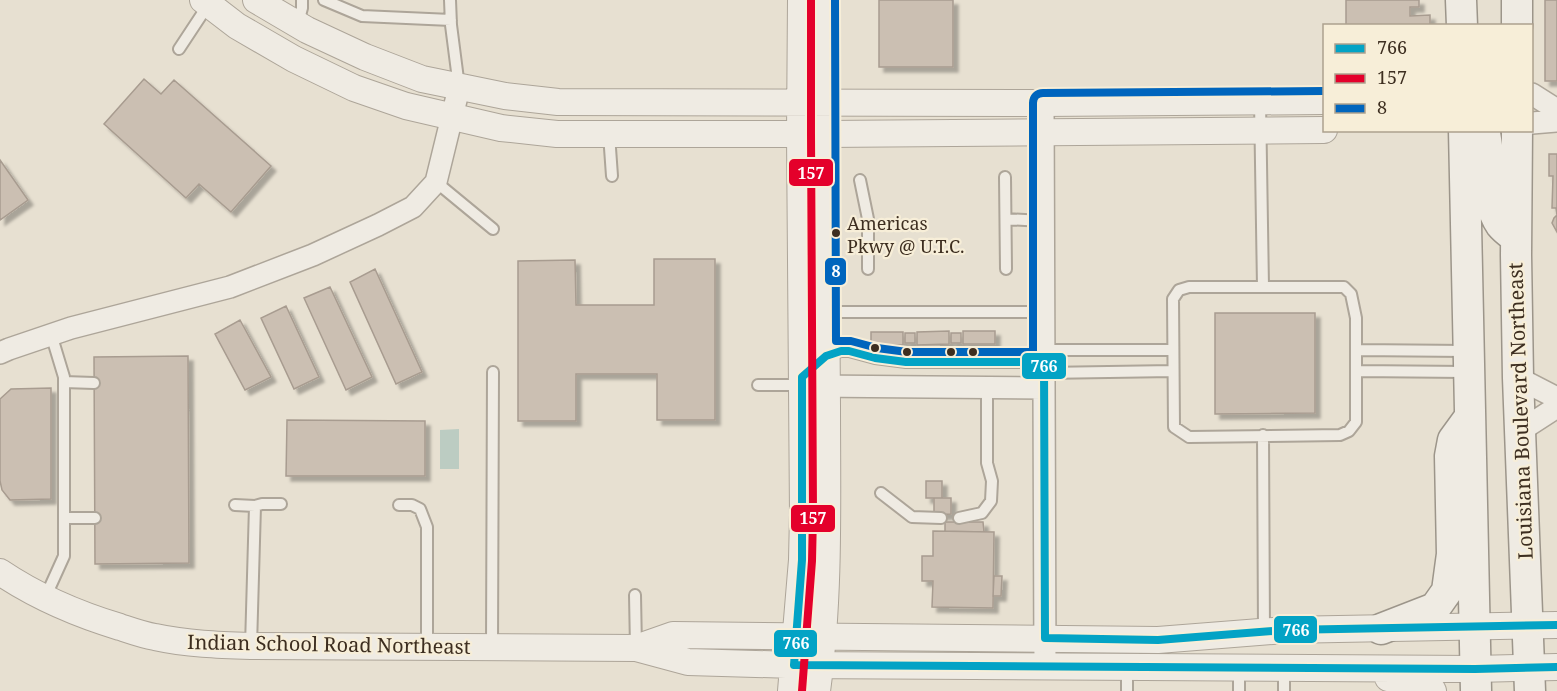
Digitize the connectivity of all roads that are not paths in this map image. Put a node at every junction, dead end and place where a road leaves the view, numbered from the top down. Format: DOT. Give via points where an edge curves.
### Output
graph roads {
  1 [pos="256,0"];
  2 [pos="324,0"];
  3 [pos="450,0"];
  4 [pos="801,0"];
  5 [pos="824,0"];
  6 [pos="1517,0"];
  7 [pos="208,2"];
  8 [pos="300,12"];
  9 [pos="451,20"];
  10 [pos="1517,24"];
  11 [pos="179,49"];
  12 [pos="459,88"];
  13 [pos="1533,95"];
  14 [pos="1260,101"];
  15 [pos="1323,101"];
  16 [pos="812,102"];
  17 [pos="1043,103"];
  18 [pos="1557,110"];
  19 [pos="452,118"];
  20 [pos="1557,121"];
  21 [pos="1533,123"];
  22 [pos="1261,130"];
  23 [pos="1323,130"];
  24 [pos="1042,132"];
  25 [pos="1464,132"];
  26 [pos="1484,132"];
  27 [pos="1516,132"];
  28 [pos="609,134"];
  29 [pos="812,134"];
  30 [pos="612,176"];
  31 [pos="1005,177"];
  32 [pos="860,180"];
  33 [pos="436,182"];
  34 [pos="1006,219"];
  35 [pos="1043,220"];
  36 [pos="493,229"];
  37 [pos="1516,238"];
  38 [pos="868,269"];
  39 [pos="1006,270"];
  40 [pos="802,281"];
  41 [pos="1263,287"];
  42 [pos="826,312"];
  43 [pos="1043,312"];
  44 [pos="51,334"];
  45 [pos="1173,350"];
  46 [pos="1357,350"];
  47 [pos="0,353"];
  48 [pos="826,356"];
  49 [pos="1469,362"];
  50 [pos="1044,368"];
  51 [pos="1173,371"];
  52 [pos="1356,371"];
  53 [pos="494,372"];
  54 [pos="1518,378"];
  55 [pos="64,382"];
  56 [pos="94,383"];
  57 [pos="810,383"];
  58 [pos="758,385"];
  59 [pos="987,387"];
  60 [pos="1557,398"];
  61 [pos="1557,407"];
  62 [pos="1470,416"];
  63 [pos="1520,431"];
  64 [pos="1263,435"];
  65 [pos="881,493"];
  66 [pos="280,504"];
  67 [pos="235,505"];
  68 [pos="399,505"];
  69 [pos="255,506"];
  70 [pos="64,518"];
  71 [pos="95,518"];
  72 [pos="941,518"];
  73 [pos="959,518"];
  74 [pos="0,572"];
  75 [pos="635,595"];
  76 [pos="45,598"];
  77 [pos="1526,625"];
  78 [pos="1557,625"];
  79 [pos="1475,627"];
  80 [pos="1381,629"];
  81 [pos="1264,632"];
  82 [pos="795,636"];
  83 [pos="824,636"];
  84 [pos="1046,638"];
  85 [pos="251,646"];
  86 [pos="427,647"];
  87 [pos="492,648"];
  88 [pos="636,648"];
  89 [pos="794,665"];
  90 [pos="820,665"];
  91 [pos="1045,666"];
  92 [pos="1287,675"];
  93 [pos="1539,675"];
  94 [pos="1127,679"];
  95 [pos="1239,679"];
  96 [pos="1476,680"];
  97 [pos="791,691"];
  98 [pos="817,691"];
  99 [pos="1433,691"];
  1 -- 8 [label="street"];
  2 -- 9 [label="lane" via="362,16"];
  3 -- 9 [label="lane"];
  4 -- 16 [label="street"];
  5 -- 16 [label="street"];
  6 -- 10 [label="main road"];
  7 -- 11 [label="lane"];
  7 -- 19 [label="street" via="237,26 354,88"];
  8 -- 12 [label="street" via="365,57 422,80"];
  9 -- 12 [label="lane"];
  12 -- 16 [label="street" via="558,102"];
  12 -- 19 [label="street"];
  13 -- 18 [label="street"];
  14 -- 15 [label="street"];
  14 -- 17 [label="street"];
  14 -- 22 [label="lane"];
  16 -- 17 [label="street"];
  16 -- 29 [label="street"];
  17 -- 24 [label="street"];
  19 -- 28 [label="street" via="557,134"];
  19 -- 33 [label="street"];
  20 -- 21 [label="street"];
  22 -- 23 [label="street"];
  22 -- 24 [label="street"];
  22 -- 41 [label="lane"];
  24 -- 29 [label="street"];
  24 -- 35 [label="street"];
  25 -- 49 [label="main road"];
  26 -- 37 [label="main road" via="1494,210 1502,226"];
  27 -- 37 [label="main road, Louisiana Boulevard Northeast"];
  28 -- 29 [label="street"];
  28 -- 30 [label="lane"];
  29 -- 40 [label="street"];
  29 -- 42 [label="street"];
  31 -- 34 [label="lane"];
  32 -- 38 [label="lane" via="868,219"];
  33 -- 36 [label="lane"];
  33 -- 44 [label="street" via="413,207 313,255 230,287"];
  34 -- 35 [label="lane"];
  34 -- 39 [label="lane"];
  35 -- 43 [label="street"];
  37 -- 54 [label="main road, Louisiana Boulevard Northeast"];
  40 -- 42 [label="lane" via="809,299"];
  40 -- 57 [label="street"];
  41 -- 45 [label="lane" via="1179,290 1173,299"];
  41 -- 46 [label="lane" via="1344,287 1351,294 1356,318"];
  42 -- 43 [label="lane"];
  42 -- 48 [label="street"];
  43 -- 50 [label="street"];
  44 -- 47 [label="street"];
  44 -- 55 [label="lane"];
  45 -- 50 [label="lane"];
  45 -- 51 [label="lane"];
  46 -- 49 [label="lane"];
  46 -- 52 [label="lane"];
  48 -- 50 [label="lane" via="849,351 906,362"];
  48 -- 57 [label="street"];
  49 -- 52 [label="lane"];
  49 -- 62 [label="main road"];
  50 -- 51 [label="lane"];
  50 -- 59 [label="street"];
  50 -- 84 [label="street"];
  51 -- 64 [label="lane" via="1174,427 1182,433 1189,437"];
  52 -- 64 [label="lane" via="1356,422 1349,432"];
  53 -- 87 [label="lane"];
  54 -- 60 [label="street"];
  54 -- 63 [label="main road, Louisiana Boulevard Northeast"];
  55 -- 56 [label="lane"];
  55 -- 70 [label="lane"];
  57 -- 58 [label="lane"];
  57 -- 59 [label="street"];
  57 -- 82 [label="street"];
  57 -- 83 [label="street" via="827,559"];
  59 -- 73 [label="lane" via="991,501 982,513"];
  61 -- 63 [label="street"];
  62 -- 79 [label="main road"];
  62 -- 80 [label="main road" via="1453,440 1450,456 1452,554 1448,591 1436,608"];
  63 -- 77 [label="main road, Louisiana Boulevard Northeast"];
  64 -- 81 [label="lane"];
  65 -- 72 [label="lane" via="912,517"];
  66 -- 69 [label="lane"];
  67 -- 69 [label="lane"];
  68 -- 86 [label="lane" via="420,509 427,527"];
  69 -- 85 [label="lane"];
  70 -- 71 [label="lane"];
  70 -- 76 [label="lane" via="64,556"];
  74 -- 76 [label="street, Indian School Road Northeast"];
  75 -- 88 [label="lane"];
  76 -- 85 [label="street, Indian School Road Northeast" via="98,620 155,637"];
  77 -- 78 [label="street, Indian School Road Northeast"];
  77 -- 79 [label="street, Indian School Road Northeast"];
  77 -- 93 [label="main road, Louisiana Boulevard Northeast"];
  79 -- 80 [label="street, Indian School Road Northeast"];
  79 -- 96 [label="main road"];
  80 -- 81 [label="street, Indian School Road Northeast"];
  81 -- 84 [label="street, Indian School Road Northeast" via="1158,640"];
  82 -- 83 [label="street, Indian School Road Northeast"];
  82 -- 88 [label="street, Indian School Road Northeast" via="673,635"];
  82 -- 89 [label="street"];
  83 -- 84 [label="street, Indian School Road Northeast"];
  83 -- 90 [label="street"];
  84 -- 91 [label="street"];
  85 -- 86 [label="street, Indian School Road Northeast"];
  86 -- 87 [label="street, Indian School Road Northeast"];
  87 -- 88 [label="street, Indian School Road Northeast"];
  88 -- 89 [label="street, Indian School Road Northeast" via="688,662"];
  89 -- 90 [label="street, Indian School Road Northeast"];
  89 -- 97 [label="street"];
  90 -- 91 [label="street, Indian School Road Northeast"];
  90 -- 98 [label="street"];
  91 -- 94 [label="street, Indian School Road Northeast"];
  92 -- 95 [label="street, Indian School Road Northeast"];
  92 -- 96 [label="street, Indian School Road Northeast"];
  92 -- 99 [label="street" via="1365,674 1419,684"];
  93 -- 96 [label="street, Indian School Road Northeast"];
  94 -- 95 [label="street, Indian School Road Northeast"];
}
